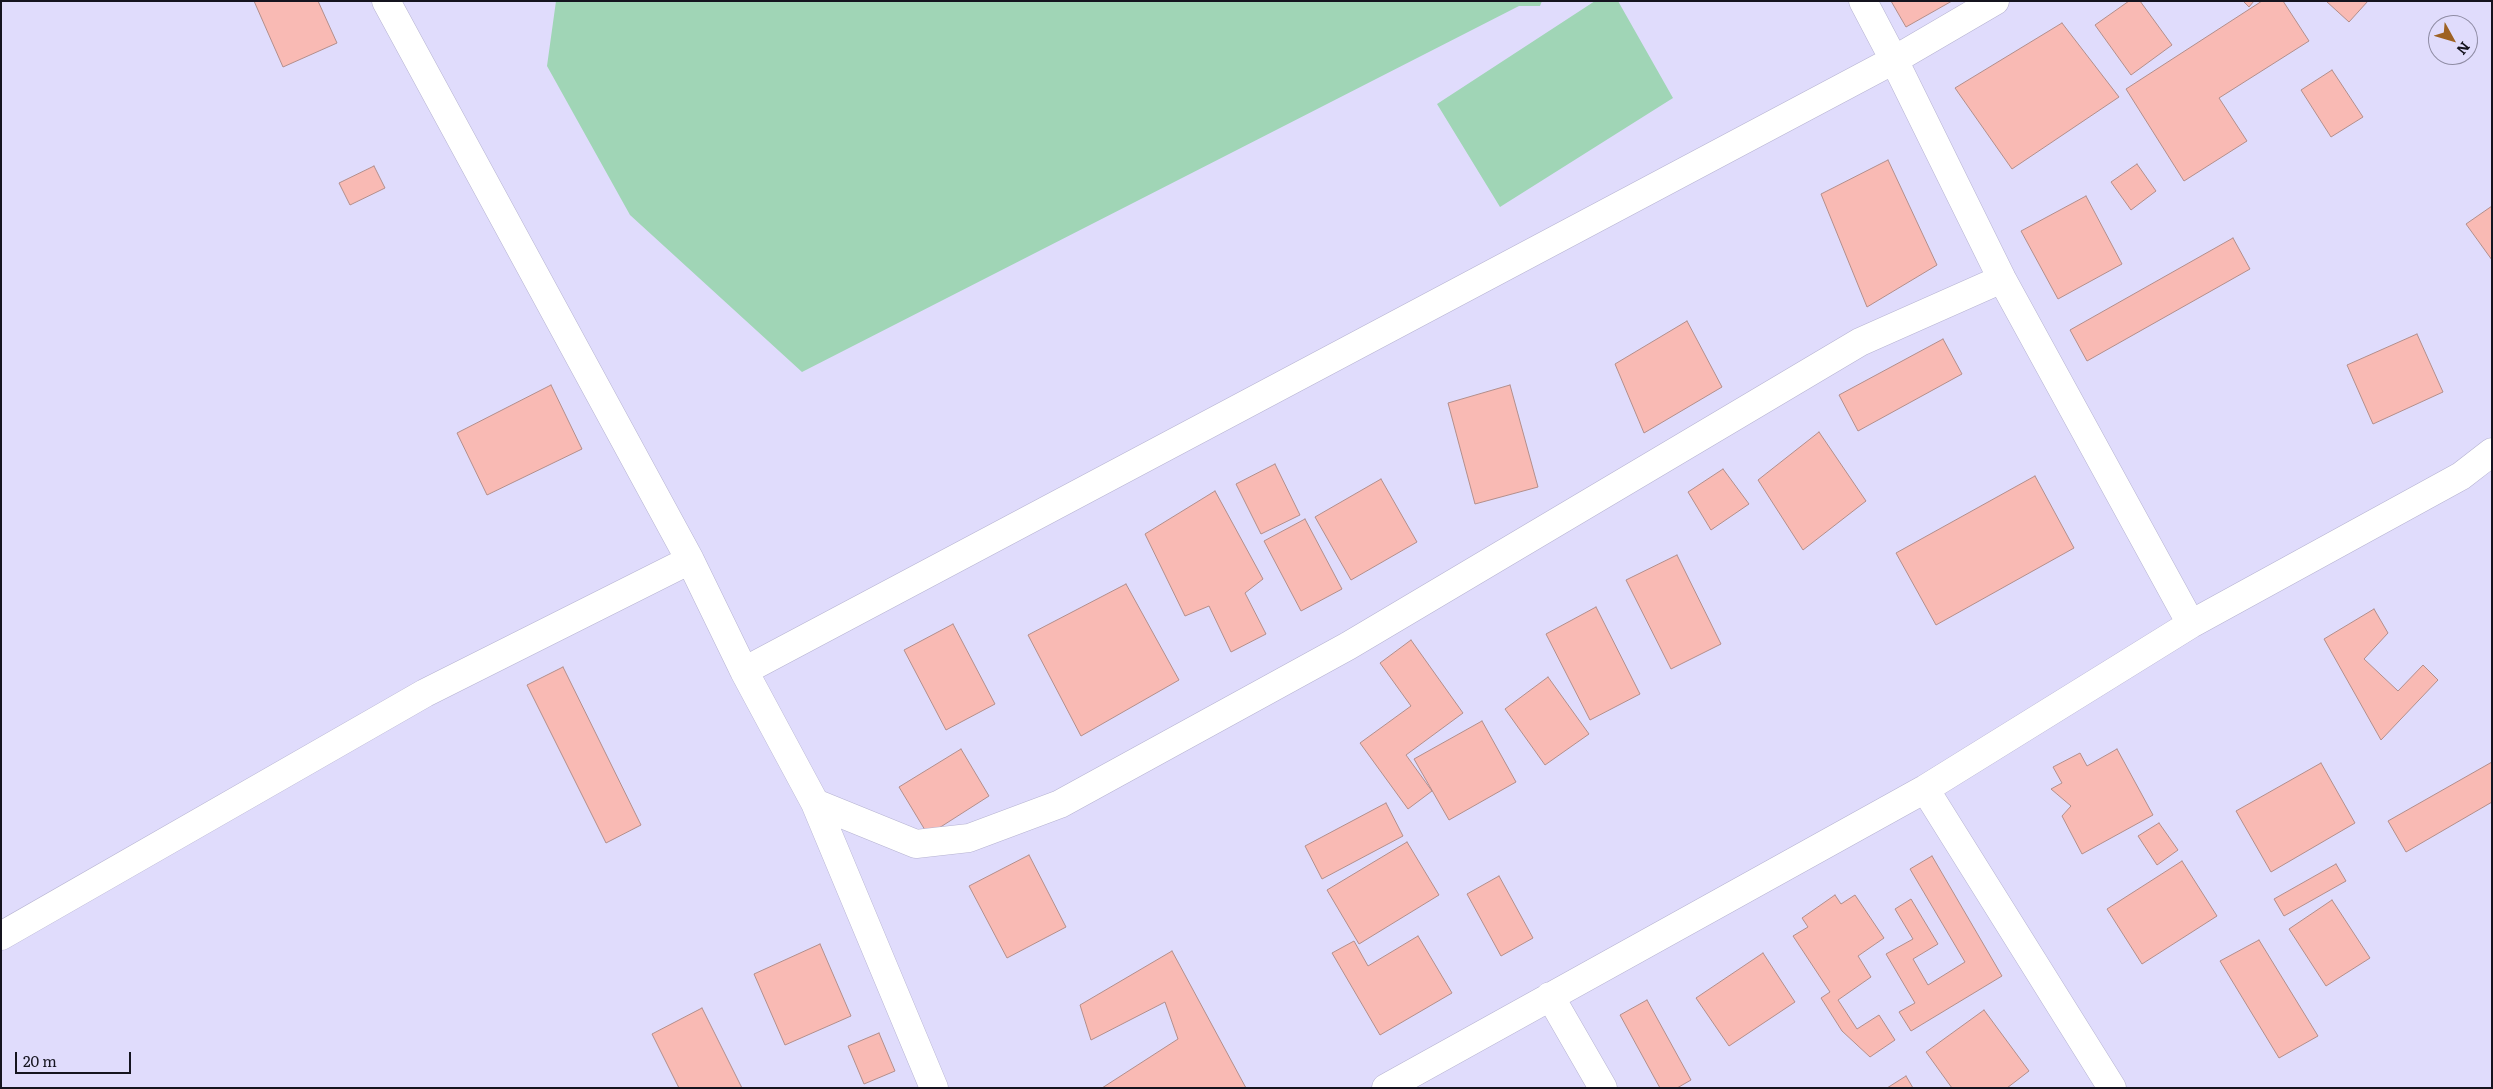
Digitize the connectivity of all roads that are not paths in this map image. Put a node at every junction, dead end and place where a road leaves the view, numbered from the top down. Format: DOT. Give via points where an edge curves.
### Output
graph roads {
  1 [pos="386,1"];
  2 [pos="1863,1"];
  3 [pos="1995,1"];
  4 [pos="1894,60"];
  5 [pos="2002,279"];
  6 [pos="2492,452"];
  7 [pos="690,560"];
  8 [pos="2191,624"];
  9 [pos="744,671"];
  10 [pos="1925,789"];
  11 [pos="815,803"];
  12 [pos="1,936"];
  13 [pos="1550,996"];
  14 [pos="934,1088"];
  15 [pos="1386,1088"];
  16 [pos="1603,1088"];
  17 [pos="2112,1088"];
  1 -- 7 [label="street"];
  2 -- 4 [label="street"];
  3 -- 4 [label="street"];
  4 -- 5 [label="street"];
  4 -- 9 [label="street"];
  5 -- 8 [label="street"];
  5 -- 11 [label="street" via="1860,342 1348,646 1060,804 969,838 916,844"];
  6 -- 8 [label="street" via="2461,476"];
  7 -- 9 [label="street"];
  7 -- 12 [label="street" via="425,693"];
  8 -- 10 [label="street"];
  9 -- 11 [label="street"];
  10 -- 13 [label="street"];
  10 -- 17 [label="street"];
  11 -- 14 [label="street"];
  13 -- 15 [label="street"];
  13 -- 16 [label="street"];
}
